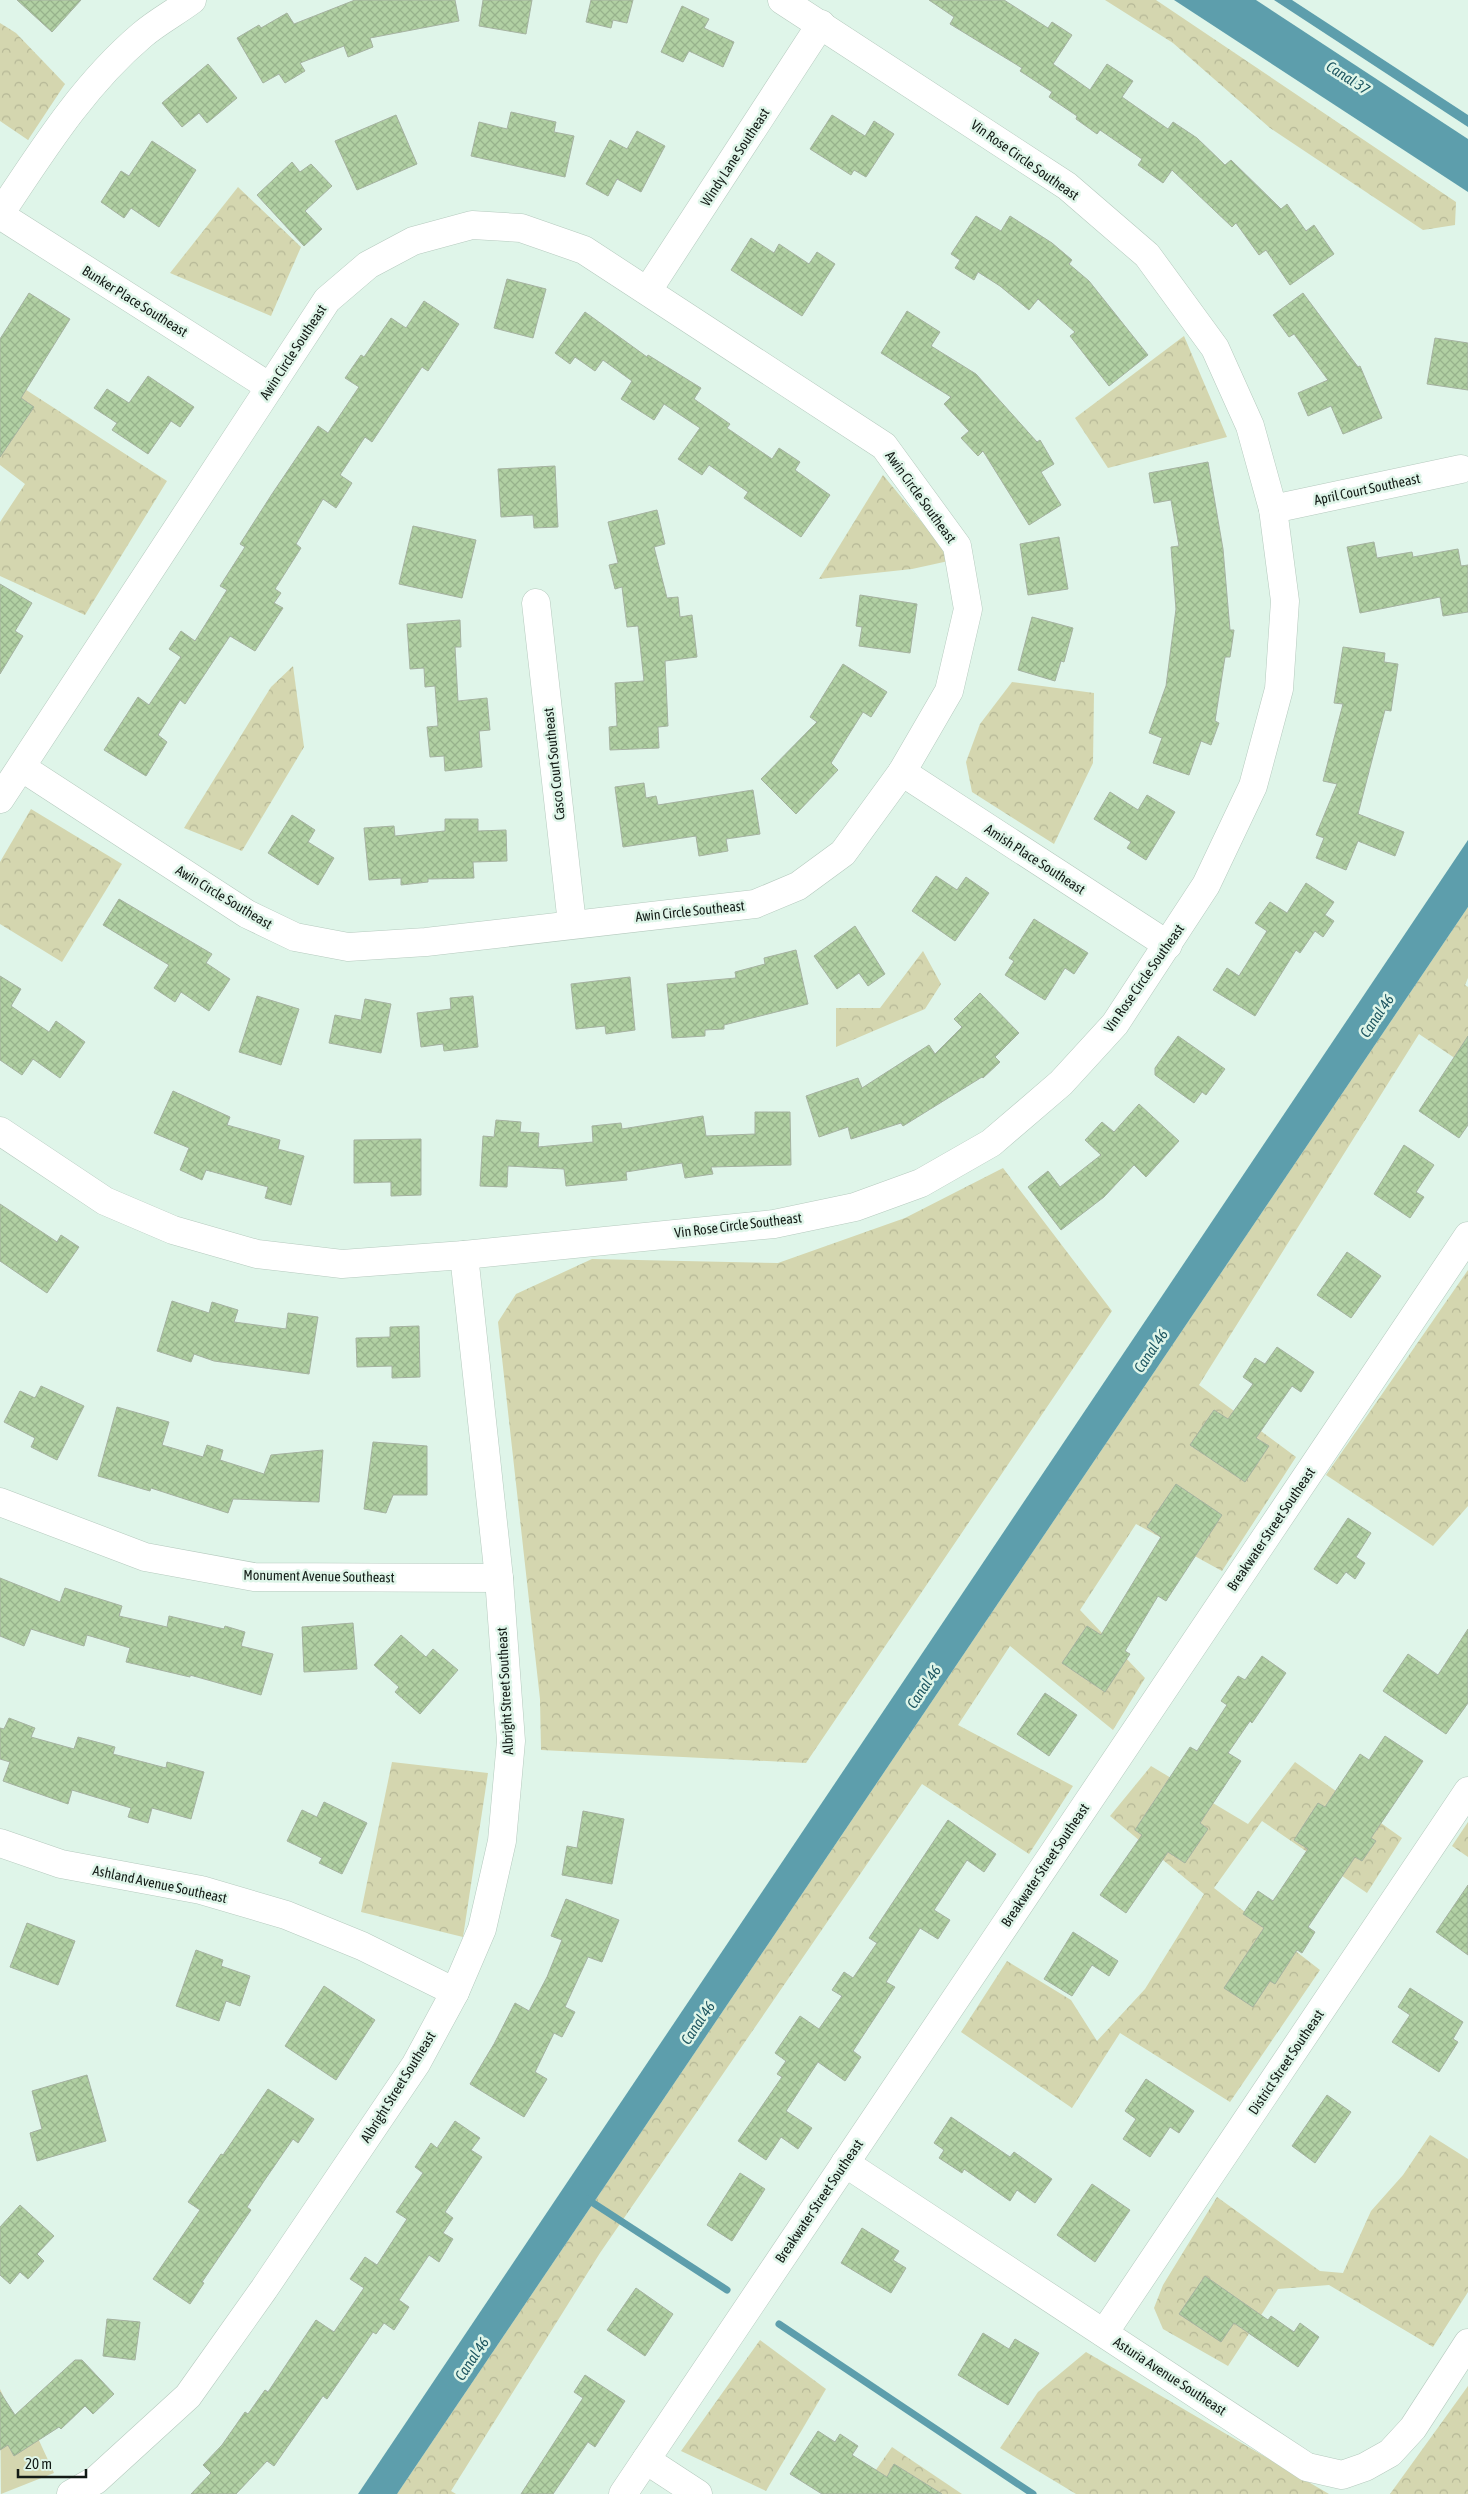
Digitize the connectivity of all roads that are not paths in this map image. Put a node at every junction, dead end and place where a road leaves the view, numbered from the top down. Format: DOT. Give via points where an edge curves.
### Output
graph roads {
  1 [pos="192,0"];
  2 [pos="782,0"];
  3 [pos="821,24"];
  4 [pos="0,215"];
  5 [pos="648,290"];
  6 [pos="270,387"];
  7 [pos="1461,469"];
  8 [pos="1273,510"];
  9 [pos="536,604"];
  10 [pos="21,767"];
  11 [pos="902,772"];
  12 [pos="0,799"];
  13 [pos="572,924"];
  14 [pos="1168,945"];
  15 [pos="0,1131"];
  16 [pos="1468,1236"];
  17 [pos="464,1255"];
  18 [pos="0,1502"];
  19 [pos="499,1578"];
  20 [pos="1468,1791"];
  21 [pos="0,1843"];
  22 [pos="455,1992"];
  23 [pos="845,2163"];
  24 [pos="1104,2333"];
  25 [pos="1468,2343"];
  26 [pos="646,2460"];
  27 [pos="71,2494"];
  28 [pos="623,2494"];
  29 [pos="698,2494"];
  1 -- 4 [label="street" via="142,35 92,84 55,132"];
  2 -- 3 [label="street, Vin Rose Circle Southeast"];
  3 -- 5 [label="street, Windy Lane Southeast"];
  3 -- 8 [label="street, Vin Rose Circle Southeast" via="1067,186 1147,256 1215,348 1250,426"];
  4 -- 6 [label="street, Bunker Place Southeast"];
  5 -- 6 [label="street, Awin Circle Southeast" via="584,250 521,228 472,226 455,230 413,241 368,265 327,300"];
  5 -- 11 [label="street, Awin Circle Southeast" via="884,446 957,546 968,609 949,691"];
  6 -- 10 [label="street, Awin Circle Southeast"];
  7 -- 8 [label="street, April Court Southeast"];
  8 -- 14 [label="street, Vin Rose Circle Southeast" via="1285,601 1279,689 1253,786 1206,885"];
  9 -- 13 [label="street, Casco Court Southeast"];
  10 -- 12 [label="street, Awin Circle Southeast"];
  10 -- 13 [label="street, Awin Circle Southeast" via="247,914 295,937 348,947 426,942"];
  11 -- 13 [label="street, Awin Circle Southeast" via="843,853 798,886 755,904"];
  11 -- 14 [label="street, Amish Place Southeast"];
  14 -- 17 [label="street, Vin Rose Circle Southeast" via="1115,1024 1061,1083 991,1143 921,1183 855,1207 774,1224"];
  15 -- 17 [label="street, Vin Rose Circle Southeast" via="105,1201 173,1230 258,1254 342,1264"];
  16 -- 23 [label="street, Breakwater Street Southeast"];
  17 -- 19 [label="street, Albright Street Southeast"];
  18 -- 19 [label="street, Monument Avenue Southeast" via="145,1557 254,1577"];
  19 -- 22 [label="street, Albright Street Southeast" via="511,1741 502,1841 482,1929"];
  20 -- 24 [label="street, District Street Southeast"];
  21 -- 22 [label="street, Ashland Avenue Southeast" via="61,1864 201,1890 286,1915 362,1946"];
  22 -- 27 [label="street, Albright Street Southeast" via="416,2064 188,2396 96,2480"];
  23 -- 24 [label="street, Asturia Avenue Southeast"];
  23 -- 26 [label="street, Breakwater Street Southeast"];
  24 -- 25 [label="street, Asturia Avenue Southeast" via="1307,2467 1342,2475 1365,2468 1390,2453 1408,2434"];
  26 -- 28 [label="street, Breakwater Street Southeast"];
  26 -- 29 [label="street"];
}
